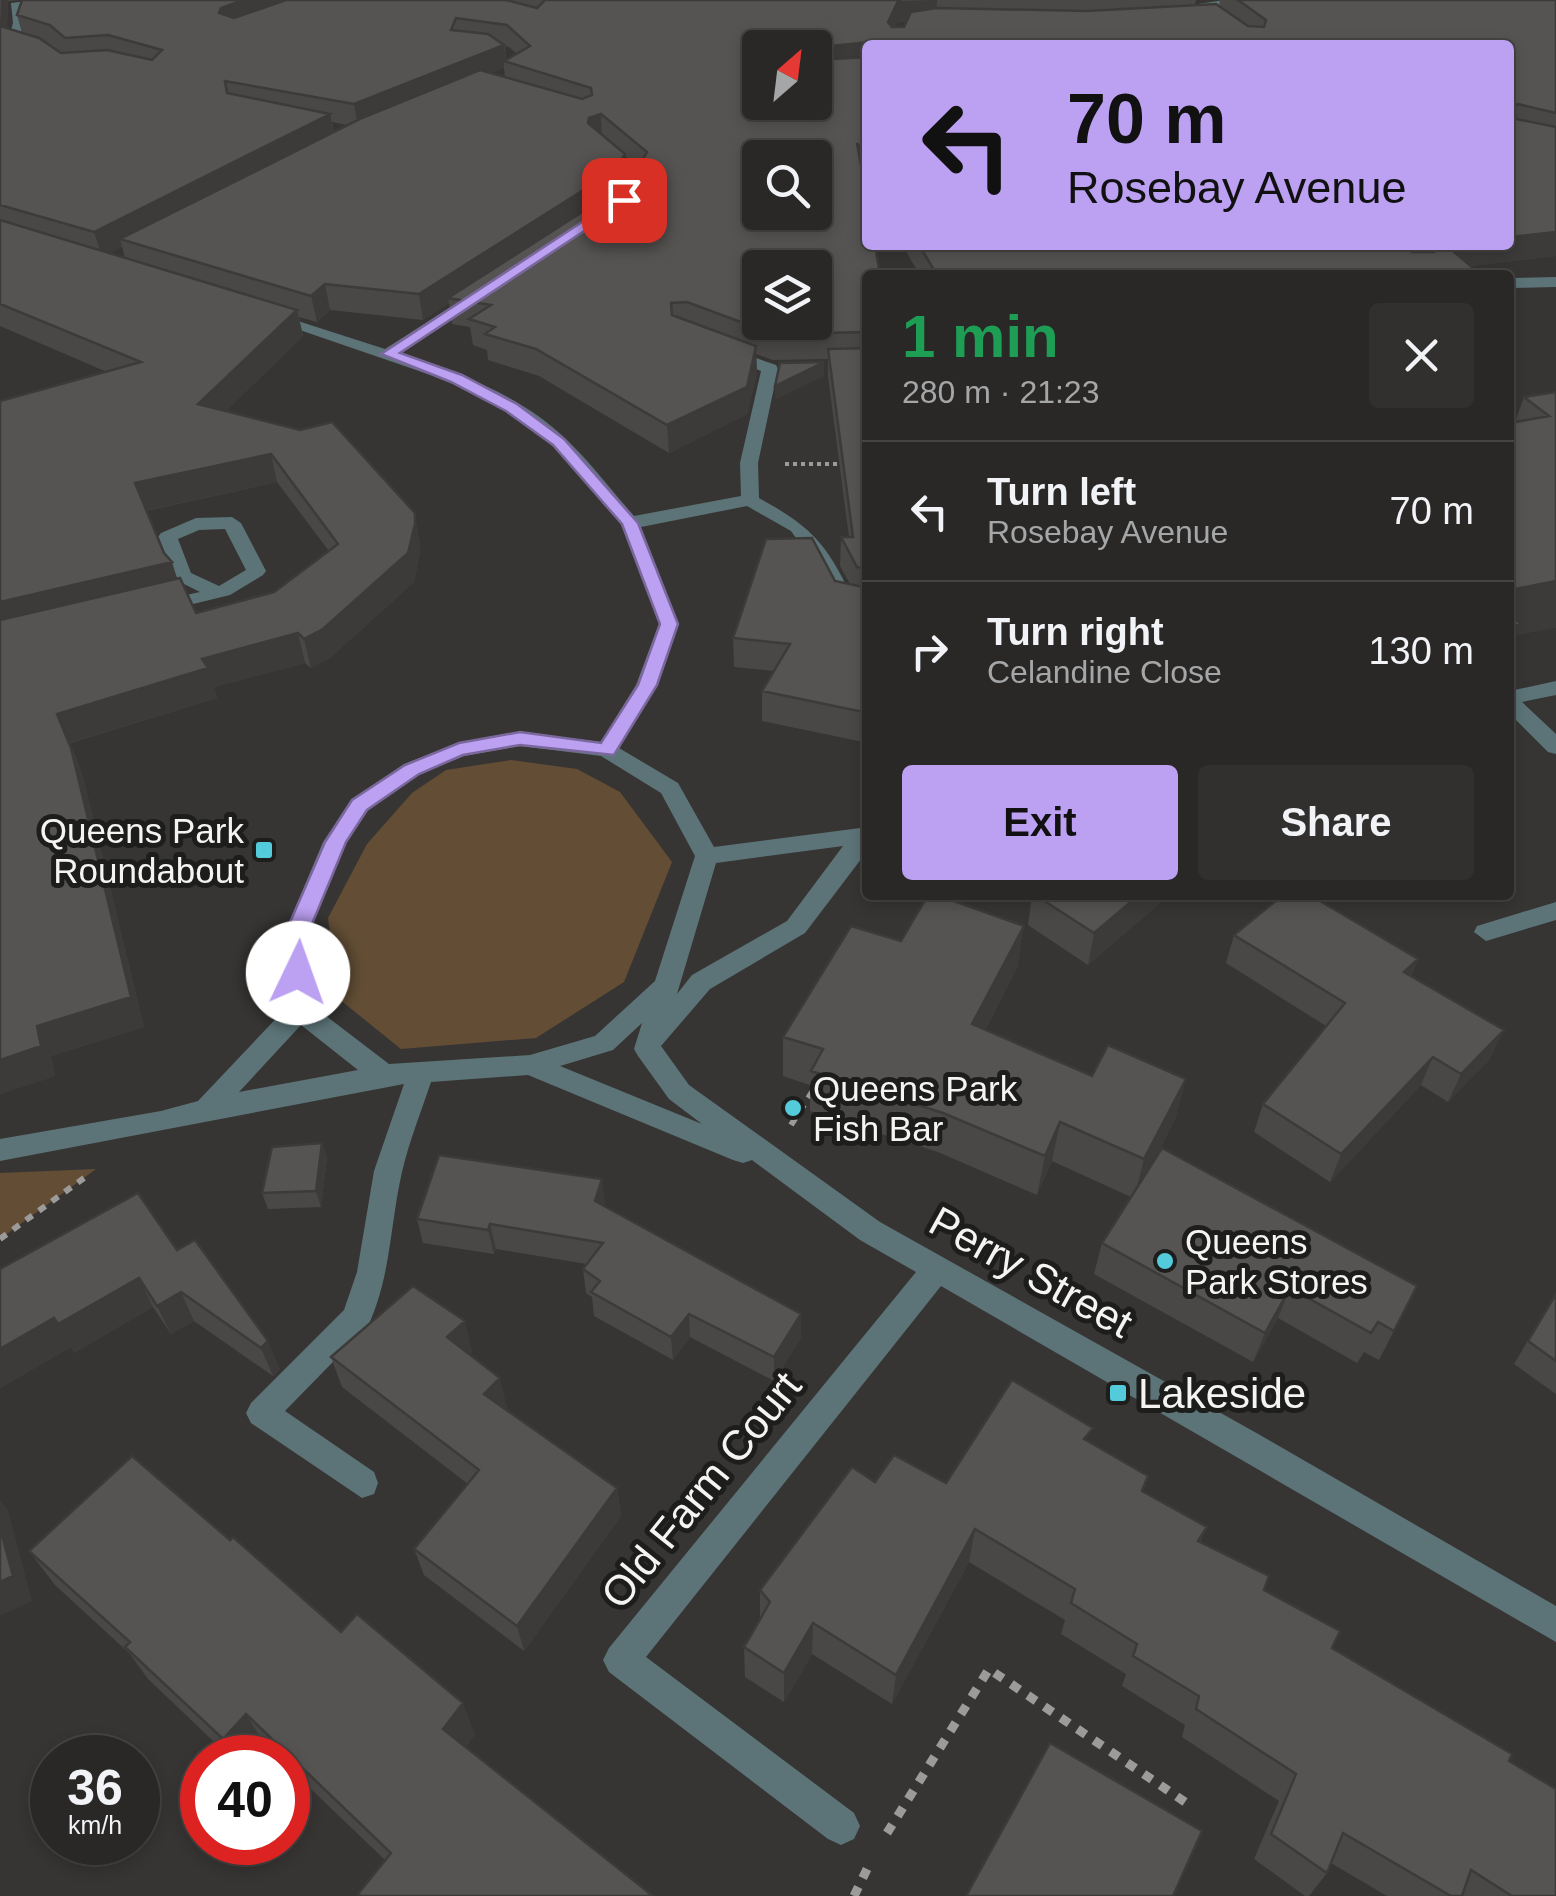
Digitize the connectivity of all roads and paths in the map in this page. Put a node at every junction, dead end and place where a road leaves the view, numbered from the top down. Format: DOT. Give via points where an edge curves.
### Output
graph roads {
  1 [pos="30,0"];
  2 [pos="1281,0"];
  3 [pos="1196,8"];
  4 [pos="1214,18"];
  5 [pos="5,42"];
  6 [pos="52,54"];
  7 [pos="600,145"];
  8 [pos="618,204"];
  9 [pos="1556,282"];
  10 [pos="1514,283"];
  11 [pos="487,290"];
  12 [pos="251,311"];
  13 [pos="716,348"];
  14 [pos="388,354"];
  15 [pos="770,368"];
  16 [pos="790,368"];
  17 [pos="749,463"];
  18 [pos="852,464"];
  19 [pos="750,500"];
  20 [pos="630,523"];
  21 [pos="216,592"];
  22 [pos="862,607"];
  23 [pos="126,614"];
  24 [pos="1556,688"];
  25 [pos="1514,699"];
  26 [pos="1514,704"];
  27 [pos="1556,747"];
  28 [pos="606,750"];
  29 [pos="862,837"];
  30 [pos="862,842"];
  31 [pos="707,856"];
  32 [pos="1556,911"];
  33 [pos="1486,932"];
  34 [pos="668,984"];
  35 [pos="300,1010"];
  36 [pos="647,1049"];
  37 [pos="530,1066"];
  38 [pos="420,1074"];
  39 [pos="384,1075"];
  40 [pos="822,1076"];
  41 [pos="207,1109"];
  42 [pos="790,1126"];
  43 [pos="0,1150"];
  44 [pos="780,1168"];
  45 [pos="938,1268"];
  46 [pos="362,1484"];
  47 [pos="1556,1625"];
  48 [pos="1188,1804"];
  49 [pos="841,1826"];
  50 [pos="876,1852"];
  51 [pos="854,1896"];
  1 -- 5 [label="street" via="17,3 18,23"];
  2 -- 3 [label="street"];
  3 -- 4 [label="street"];
  5 -- 6 [label="street"];
  7 -- 8 [label="street" via="638,177"];
  9 -- 10 [label="street"];
  11 -- 14 [label="street"];
  12 -- 14 [label="street"];
  13 -- 15 [label="street"];
  14 -- 20 [label="street" via="457,378 512,407 558,442"];
  15 -- 16 [label="street"];
  15 -- 17 [label="street"];
  17 -- 18 [label="path"];
  17 -- 19 [label="street"];
  19 -- 20 [label="street"];
  19 -- 22 [label="street" via="798,527 845,604"];
  20 -- 28 [label="street" via="669,624 647,685"];
  21 -- 21 [label="street" via="256,572 232,523 196,524 168,538 183,576"];
  21 -- 23 [label="street"];
  24 -- 25 [label="street"];
  26 -- 27 [label="street"];
  28 -- 31 [label="street" via="670,788"];
  28 -- 35 [label="street" via="520,739 459,750 412,769 359,805 335,842 296,936"];
  29 -- 31 [label="street"];
  30 -- 36 [label="street" via="796,927 701,982"];
  31 -- 34 [label="street"];
  32 -- 33 [label="street"];
  34 -- 36 [label="street"];
  34 -- 37 [label="street" via="604,1043"];
  35 -- 39 [label="street"];
  35 -- 41 [label="street"];
  36 -- 44 [label="street, Perry Street" via="679,1092"];
  37 -- 38 [label="street"];
  37 -- 44 [label="street, Perry Street"];
  38 -- 39 [label="street"];
  38 -- 46 [label="street" via="388,1171 372,1272 357,1318 262,1413"];
  39 -- 41 [label="street"];
  40 -- 42 [label="path"];
  41 -- 43 [label="street"];
  44 -- 45 [label="street, Perry Street"];
  45 -- 47 [label="street, Perry Street"];
  45 -- 49 [label="street, Old Farm Court" via="621,1660"];
  48 -- 50 [label="path" via="988,1669"];
  49 -- 50 [label="path"];
  50 -- 51 [label="path"];
}
